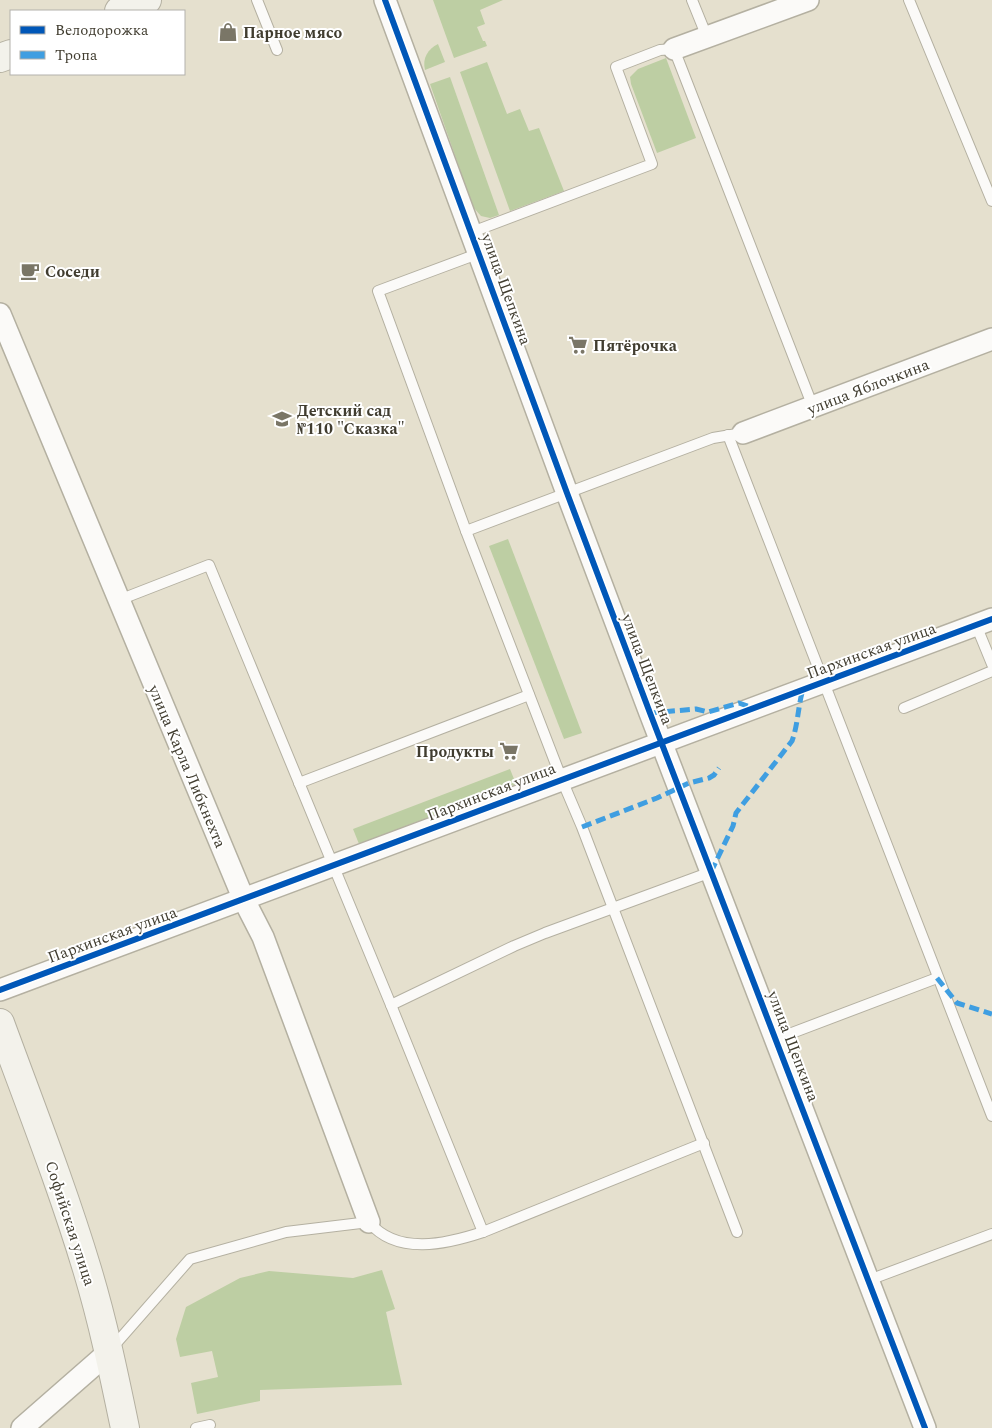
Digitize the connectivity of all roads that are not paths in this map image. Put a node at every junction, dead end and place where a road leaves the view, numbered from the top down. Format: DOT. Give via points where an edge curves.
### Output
graph roads {
  1 [pos="147,0"];
  2 [pos="257,0"];
  3 [pos="385,0"];
  4 [pos="692,0"];
  5 [pos="808,0"];
  6 [pos="909,0"];
  7 [pos="122,10"];
  8 [pos="707,37"];
  9 [pos="674,49"];
  10 [pos="277,50"];
  11 [pos="992,201"];
  12 [pos="472,232"];
  13 [pos="480,254"];
  14 [pos="0,314"];
  15 [pos="992,339"];
  16 [pos="813,407"];
  17 [pos="736,434"];
  18 [pos="567,493"];
  19 [pos="466,531"];
  20 [pos="119,600"];
  21 [pos="984,622"];
  22 [pos="992,664"];
  23 [pos="992,671"];
  24 [pos="823,682"];
  25 [pos="529,695"];
  26 [pos="904,708"];
  27 [pos="661,742"];
  28 [pos="562,780"];
  29 [pos="299,783"];
  30 [pos="334,866"];
  31 [pos="711,872"];
  32 [pos="244,900"];
  33 [pos="613,908"];
  34 [pos="937,978"];
  35 [pos="0,990"];
  36 [pos="391,1005"];
  37 [pos="0,1023"];
  38 [pos="776,1039"];
  39 [pos="992,1116"];
  40 [pos="704,1142"];
  41 [pos="370,1222"];
  42 [pos="483,1232"];
  43 [pos="737,1232"];
  44 [pos="992,1234"];
  45 [pos="868,1280"];
  46 [pos="110,1351"];
  47 [pos="210,1425"];
  48 [pos="22,1428"];
  49 [pos="125,1428"];
  50 [pos="196,1428"];
  51 [pos="925,1428"];
  1 -- 7 [label="main road"];
  2 -- 10 [label="lane"];
  3 -- 12 [label="street, улица Щепкина"];
  4 -- 8 [label="lane"];
  5 -- 8 [label="street"];
  6 -- 11 [label="lane"];
  8 -- 9 [label="street"];
  9 -- 12 [label="lane" via="660,50 616,67 652,164"];
  9 -- 16 [label="lane"];
  12 -- 13 [label="street, улица Щепкина"];
  13 -- 18 [label="street, улица Щепкина"];
  13 -- 19 [label="lane" via="378,291"];
  14 -- 20 [label="street, улица Карла Либкнехта"];
  15 -- 16 [label="street, улица Яблочкина"];
  16 -- 17 [label="street, улица Яблочкина"];
  17 -- 18 [label="lane" via="713,438"];
  17 -- 24 [label="lane"];
  18 -- 19 [label="lane"];
  18 -- 27 [label="street, улица Щепкина"];
  19 -- 25 [label="lane"];
  20 -- 29 [label="lane" via="209,565"];
  20 -- 32 [label="street, улица Карла Либкнехта"];
  21 -- 22 [label="lane"];
  21 -- 24 [label="street, Пархинская улица"];
  23 -- 26 [label="lane"];
  24 -- 27 [label="street, Пархинская улица"];
  24 -- 34 [label="lane"];
  25 -- 28 [label="lane"];
  25 -- 29 [label="lane"];
  27 -- 28 [label="street, Пархинская улица"];
  27 -- 31 [label="street, улица Щепкина"];
  28 -- 30 [label="street, Пархинская улица"];
  28 -- 33 [label="lane"];
  29 -- 30 [label="lane"];
  30 -- 32 [label="street, Пархинская улица"];
  30 -- 36 [label="lane"];
  31 -- 33 [label="lane"];
  31 -- 38 [label="street, улица Щепкина"];
  32 -- 35 [label="street, Пархинская улица"];
  32 -- 41 [label="street, улица Карла Либкнехта" via="269,952"];
  33 -- 36 [label="lane" via="514,946"];
  33 -- 40 [label="lane"];
  34 -- 38 [label="lane"];
  34 -- 39 [label="lane"];
  36 -- 42 [label="lane"];
  37 -- 46 [label="main road, Софийская улица" via="64,1197"];
  38 -- 45 [label="street, улица Щепкина"];
  40 -- 42 [label="lane"];
  40 -- 43 [label="lane"];
  41 -- 42 [label="lane" via="385,1236 398,1242 438,1244"];
  41 -- 46 [label="lane" via="286,1232 190,1259"];
  44 -- 45 [label="lane"];
  45 -- 51 [label="street, улица Щепкина"];
  46 -- 48 [label="street"];
  46 -- 49 [label="main road, Софийская улица"];
  47 -- 50 [label="lane"];
}
